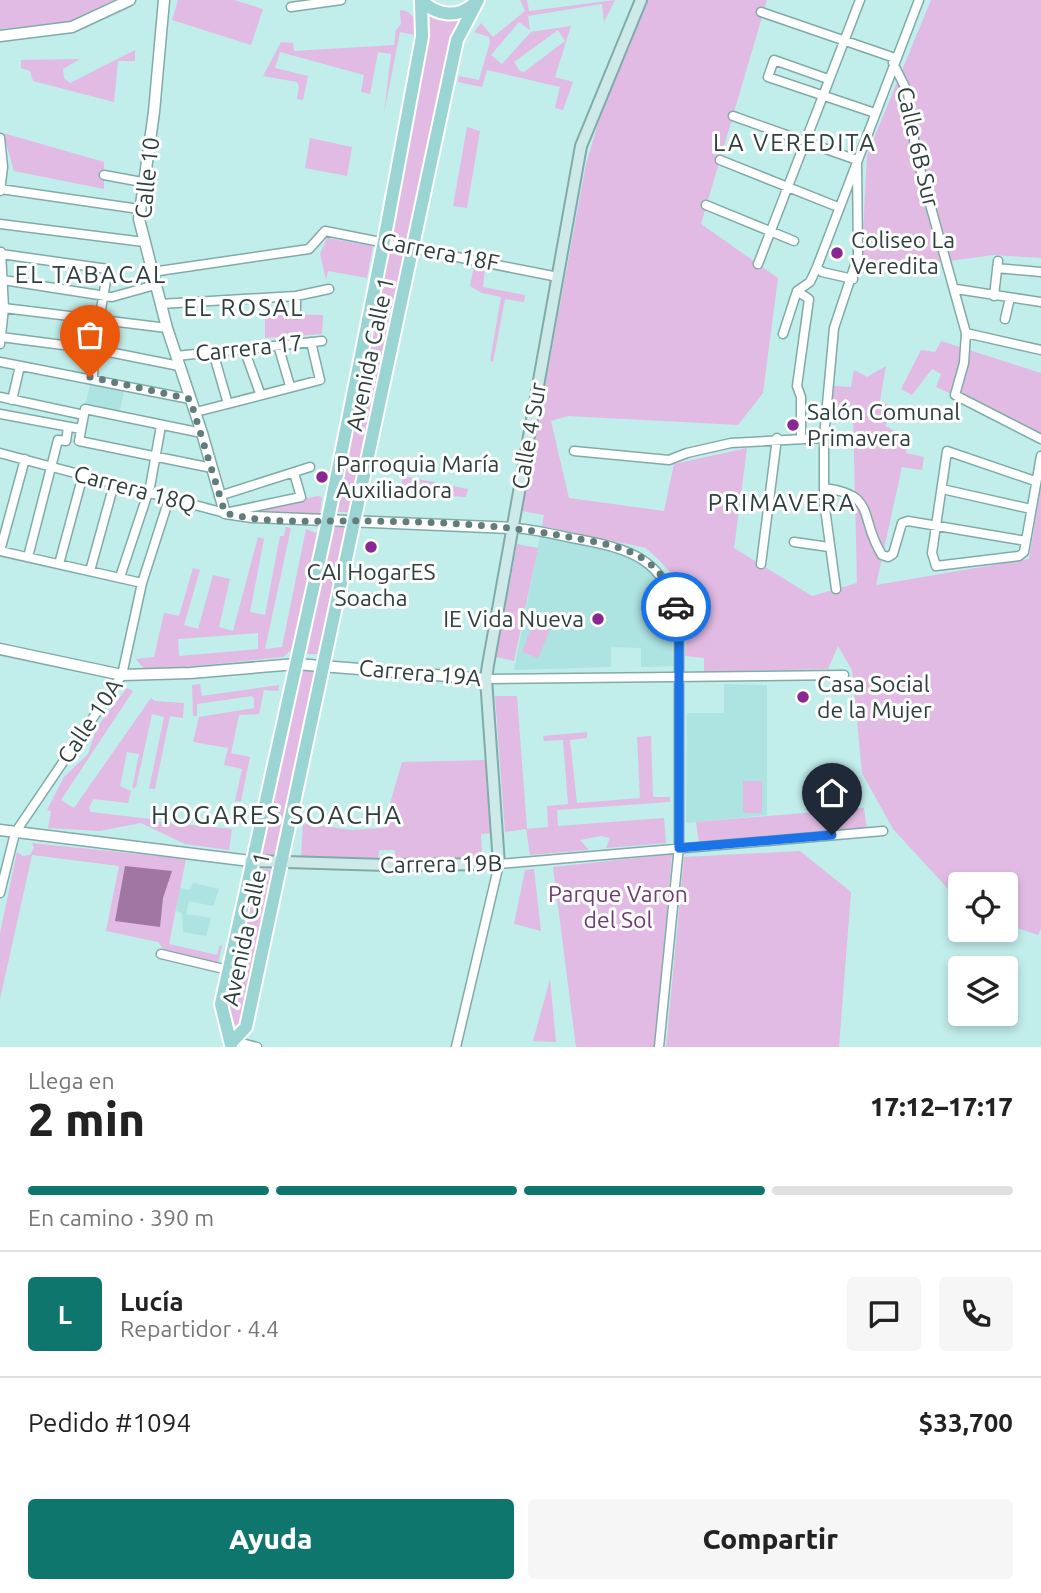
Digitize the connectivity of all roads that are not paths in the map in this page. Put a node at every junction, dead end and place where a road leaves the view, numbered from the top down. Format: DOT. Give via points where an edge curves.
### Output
graph roads {
  1 [pos="130,0"];
  2 [pos="164,0"];
  3 [pos="341,0"];
  4 [pos="421,0"];
  5 [pos="640,0"];
  6 [pos="860,0"];
  7 [pos="919,0"];
  8 [pos="479,1"];
  9 [pos="291,7"];
  10 [pos="761,12"];
  11 [pos="0,36"];
  12 [pos="843,42"];
  13 [pos="894,60"];
  14 [pos="828,79"];
  15 [pos="821,95"];
  16 [pos="874,113"];
  17 [pos="733,116"];
  18 [pos="0,138"];
  19 [pos="804,141"];
  20 [pos="720,160"];
  21 [pos="857,160"];
  22 [pos="104,175"];
  23 [pos="142,182"];
  24 [pos="788,187"];
  25 [pos="0,189"];
  26 [pos="0,194"];
  27 [pos="706,205"];
  28 [pos="838,207"];
  29 [pos="139,209"];
  30 [pos="0,224"];
  31 [pos="771,231"];
  32 [pos="384,241"];
  33 [pos="794,241"];
  34 [pos="144,242"];
  35 [pos="414,246"];
  36 [pos="1,252"];
  37 [pos="758,264"];
  38 [pos="817,267"];
  39 [pos="152,272"];
  40 [pos="1041,272"];
  41 [pos="558,276"];
  42 [pos="853,279"];
  43 [pos="4,280"];
  44 [pos="155,285"];
  45 [pos="329,289"];
  46 [pos="956,289"];
  47 [pos="797,291"];
  48 [pos="104,294"];
  49 [pos="296,296"];
  50 [pos="994,296"];
  51 [pos="1010,298"];
  52 [pos="1041,302"];
  53 [pos="160,304"];
  54 [pos="4,308"];
  55 [pos="296,314"];
  56 [pos="99,319"];
  57 [pos="1005,319"];
  58 [pos="167,328"];
  59 [pos="966,333"];
  60 [pos="783,334"];
  61 [pos="1,340"];
  62 [pos="322,341"];
  63 [pos="311,342"];
  64 [pos="278,345"];
  65 [pos="94,349"];
  66 [pos="244,349"];
  67 [pos="1041,351"];
  68 [pos="213,352"];
  69 [pos="177,361"];
  70 [pos="0,362"];
  71 [pos="20,366"];
  72 [pos="93,378"];
  73 [pos="290,386"];
  74 [pos="260,393"];
  75 [pos="0,397"];
  76 [pos="190,399"];
  77 [pos="12,400"];
  78 [pos="228,404"];
  79 [pos="86,412"];
  80 [pos="195,412"];
  81 [pos="0,414"];
  82 [pos="161,426"];
  83 [pos="68,428"];
  84 [pos="81,429"];
  85 [pos="202,433"];
  86 [pos="777,438"];
  87 [pos="801,438"];
  88 [pos="824,438"];
  89 [pos="1041,438"];
  90 [pos="574,451"];
  91 [pos="0,453"];
  92 [pos="157,456"];
  93 [pos="1041,456"];
  94 [pos="25,459"];
  95 [pos="53,467"];
  96 [pos="310,467"];
  97 [pos="212,468"];
  98 [pos="294,473"];
  99 [pos="83,475"];
  100 [pos="1035,481"];
  101 [pos="114,484"];
  102 [pos="824,488"];
  103 [pos="943,489"];
  104 [pos="148,493"];
  105 [pos="219,496"];
  106 [pos="169,499"];
  107 [pos="1031,509"];
  108 [pos="225,513"];
  109 [pos="327,520"];
  110 [pos="356,521"];
  111 [pos="513,528"];
  112 [pos="938,528"];
  113 [pos="1026,541"];
  114 [pos="794,542"];
  115 [pos="829,547"];
  116 [pos="0,551"];
  117 [pos="28,557"];
  118 [pos="59,564"];
  119 [pos="761,564"];
  120 [pos="90,571"];
  121 [pos="120,577"];
  122 [pos="142,583"];
  123 [pos="836,589"];
  124 [pos="0,649"];
  125 [pos="296,664"];
  126 [pos="323,665"];
  127 [pos="122,675"];
  128 [pos="844,675"];
  129 [pos="679,678"];
  130 [pos="486,679"];
  131 [pos="0,830"];
  132 [pos="883,831"];
  133 [pos="15,834"];
  134 [pos="679,848"];
  135 [pos="250,861"];
  136 [pos="281,863"];
  137 [pos="499,864"];
  138 [pos="0,893"];
  139 [pos="161,954"];
  140 [pos="228,970"];
  141 [pos="232,1044"];
  142 [pos="257,1047"];
  143 [pos="456,1047"];
  144 [pos="659,1047"];
  1 -- 11 [label="street" via="72,27"];
  2 -- 23 [label="street, Calle 10" via="154,113"];
  3 -- 9 [label="street"];
  4 -- 8 [label="main road" via="446,14"];
  4 -- 32 [label="main road, Avenida Calle 1" via="422,37"];
  5 -- 41 [label="main road, Calle 4 Sur" via="581,146"];
  6 -- 12 [label="street"];
  7 -- 13 [label="street"];
  8 -- 35 [label="main road, Avenida Calle 1" via="457,40"];
  10 -- 12 [label="street"];
  12 -- 13 [label="street"];
  12 -- 14 [label="street"];
  13 -- 16 [label="street"];
  13 -- 46 [label="street, Calle 6B Sur" via="908,93 916,154"];
  14 -- 15 [label="street"];
  14 -- 15 [label="street" via="774,60 768,77"];
  15 -- 16 [label="street"];
  15 -- 19 [label="street"];
  16 -- 21 [label="street"];
  17 -- 19 [label="street"];
  18 -- 25 [label="street"];
  19 -- 21 [label="street"];
  19 -- 24 [label="street"];
  20 -- 24 [label="street"];
  21 -- 28 [label="street"];
  21 -- 42 [label="street" via="858,243"];
  22 -- 23 [label="street"];
  23 -- 29 [label="street, Calle 10"];
  24 -- 28 [label="street"];
  24 -- 31 [label="street"];
  25 -- 26 [label="street"];
  25 -- 29 [label="street"];
  27 -- 31 [label="street"];
  28 -- 38 [label="street"];
  29 -- 34 [label="street, Calle 10"];
  30 -- 34 [label="street"];
  31 -- 33 [label="street"];
  31 -- 37 [label="street"];
  32 -- 35 [label="street, Carrera 18F"];
  32 -- 39 [label="street, Carrera 18F" via="322,232 313,247"];
  32 -- 109 [label="main road, Avenida Calle 1"];
  34 -- 39 [label="street, Calle 10"];
  35 -- 41 [label="street, Carrera 18F"];
  35 -- 110 [label="main road, Avenida Calle 1"];
  36 -- 43 [label="street"];
  36 -- 48 [label="street" via="108,269"];
  38 -- 42 [label="street"];
  38 -- 47 [label="street" via="810,282"];
  39 -- 44 [label="street, Calle 10"];
  40 -- 50 [label="street" via="998,264"];
  41 -- 111 [label="main road, Calle 4 Sur"];
  42 -- 88 [label="street" via="834,328"];
  43 -- 48 [label="street"];
  43 -- 54 [label="street"];
  44 -- 48 [label="street" via="112,297"];
  44 -- 53 [label="street, Calle 10"];
  45 -- 49 [label="street"];
  46 -- 50 [label="street"];
  46 -- 59 [label="street, Calle 6B Sur"];
  47 -- 60 [label="street"];
  47 -- 87 [label="street" via="809,299 797,386"];
  48 -- 56 [label="street"];
  49 -- 53 [label="street"];
  49 -- 55 [label="street"];
  50 -- 51 [label="street"];
  51 -- 52 [label="street"];
  51 -- 57 [label="street"];
  53 -- 58 [label="street, Calle 10"];
  54 -- 56 [label="street"];
  54 -- 61 [label="street"];
  56 -- 58 [label="street"];
  56 -- 65 [label="street"];
  58 -- 69 [label="street, Calle 10"];
  59 -- 67 [label="street"];
  59 -- 89 [label="street, Calle 6B Sur" via="955,395"];
  61 -- 65 [label="street, Carrera 17"];
  62 -- 63 [label="street, Carrera 17"];
  63 -- 64 [label="street, Carrera 17"];
  63 -- 73 [label="street" via="320,380"];
  64 -- 66 [label="street, Carrera 17"];
  64 -- 73 [label="street"];
  65 -- 69 [label="street, Carrera 17"];
  65 -- 72 [label="street"];
  66 -- 68 [label="street, Carrera 17"];
  66 -- 74 [label="street"];
  68 -- 69 [label="street, Carrera 17"];
  68 -- 78 [label="street"];
  69 -- 76 [label="street, Calle 10"];
  70 -- 71 [label="street"];
  71 -- 72 [label="street"];
  71 -- 77 [label="street"];
  72 -- 76 [label="street"];
  73 -- 74 [label="street"];
  74 -- 78 [label="street"];
  75 -- 77 [label="street"];
  76 -- 80 [label="street, Calle 10"];
  77 -- 79 [label="street"];
  78 -- 80 [label="street"];
  79 -- 82 [label="street"];
  79 -- 84 [label="street"];
  80 -- 85 [label="street, Calle 10"];
  81 -- 83 [label="street"];
  82 -- 85 [label="street"];
  82 -- 92 [label="street"];
  83 -- 84 [label="street"];
  83 -- 95 [label="street" via="66,441 58,440"];
  84 -- 92 [label="street" via="79,441"];
  85 -- 97 [label="street, Calle 10"];
  86 -- 87 [label="street"];
  86 -- 90 [label="street" via="731,443 669,460"];
  86 -- 119 [label="street"];
  87 -- 88 [label="street"];
  88 -- 102 [label="street"];
  91 -- 94 [label="street, Carrera 18Q"];
  92 -- 97 [label="street"];
  92 -- 104 [label="street"];
  93 -- 100 [label="street"];
  94 -- 95 [label="street, Carrera 18Q"];
  94 -- 116 [label="street"];
  95 -- 99 [label="street, Carrera 18Q"];
  95 -- 117 [label="street"];
  96 -- 98 [label="street"];
  97 -- 105 [label="street, Calle 10"];
  98 -- 105 [label="street"];
  98 -- 108 [label="street" via="301,497"];
  99 -- 101 [label="street, Carrera 18Q"];
  99 -- 118 [label="street"];
  100 -- 103 [label="street" via="947,451"];
  100 -- 107 [label="street"];
  101 -- 104 [label="street, Carrera 18Q"];
  101 -- 120 [label="street"];
  102 -- 112 [label="street" via="850,491 859,498 882,555 893,554 902,523"];
  102 -- 115 [label="street"];
  103 -- 107 [label="street"];
  103 -- 112 [label="street"];
  104 -- 106 [label="street, Carrera 18Q"];
  104 -- 121 [label="street"];
  105 -- 108 [label="street, Calle 10"];
  106 -- 108 [label="street, Carrera 18Q"];
  106 -- 122 [label="street, Calle 10A"];
  107 -- 113 [label="street"];
  108 -- 109 [label="street, Carrera 18Q"];
  109 -- 110 [label="street, Carrera 18Q"];
  109 -- 125 [label="main road, Avenida Calle 1"];
  110 -- 111 [label="street, Carrera 18Q"];
  110 -- 126 [label="main road, Avenida Calle 1"];
  111 -- 129 [label="street, Carrera 18Q" via="602,544 645,559 659,572 675,600"];
  111 -- 130 [label="main road, Calle 4 Sur"];
  112 -- 113 [label="street"];
  112 -- 113 [label="street" via="932,553 936,566 1019,556"];
  114 -- 115 [label="street"];
  115 -- 123 [label="street"];
  116 -- 117 [label="street"];
  117 -- 118 [label="street"];
  118 -- 120 [label="street"];
  120 -- 121 [label="street"];
  121 -- 122 [label="street"];
  122 -- 127 [label="street, Calle 10A"];
  124 -- 127 [label="street, Carrera 19A"];
  125 -- 126 [label="street, Carrera 19A"];
  125 -- 127 [label="street, Carrera 19A"];
  125 -- 135 [label="main road, Avenida Calle 1"];
  126 -- 130 [label="street, Carrera 19A"];
  126 -- 136 [label="main road, Avenida Calle 1"];
  127 -- 133 [label="street, Calle 10A"];
  128 -- 129 [label="street, Carrera 19A"];
  129 -- 130 [label="street, Carrera 19A"];
  129 -- 134 [label="street"];
  130 -- 137 [label="main road, Calle 4 Sur"];
  131 -- 133 [label="street, Carrera 19B"];
  132 -- 134 [label="street, Carrera 19B"];
  133 -- 135 [label="street, Carrera 19B"];
  133 -- 138 [label="street, Calle 10A"];
  134 -- 137 [label="street, Carrera 19B"];
  134 -- 144 [label="street"];
  135 -- 136 [label="main road, Carrera 19B"];
  135 -- 140 [label="main road, Avenida Calle 1"];
  136 -- 137 [label="main road, Carrera 19B"];
  136 -- 141 [label="main road, Avenida Calle 1" via="246,1027"];
  137 -- 143 [label="street, Calle 4 Sur"];
  139 -- 140 [label="street"];
  140 -- 141 [label="main road, Avenida Calle 1" via="221,1004"];
  141 -- 142 [label="street"];
}
